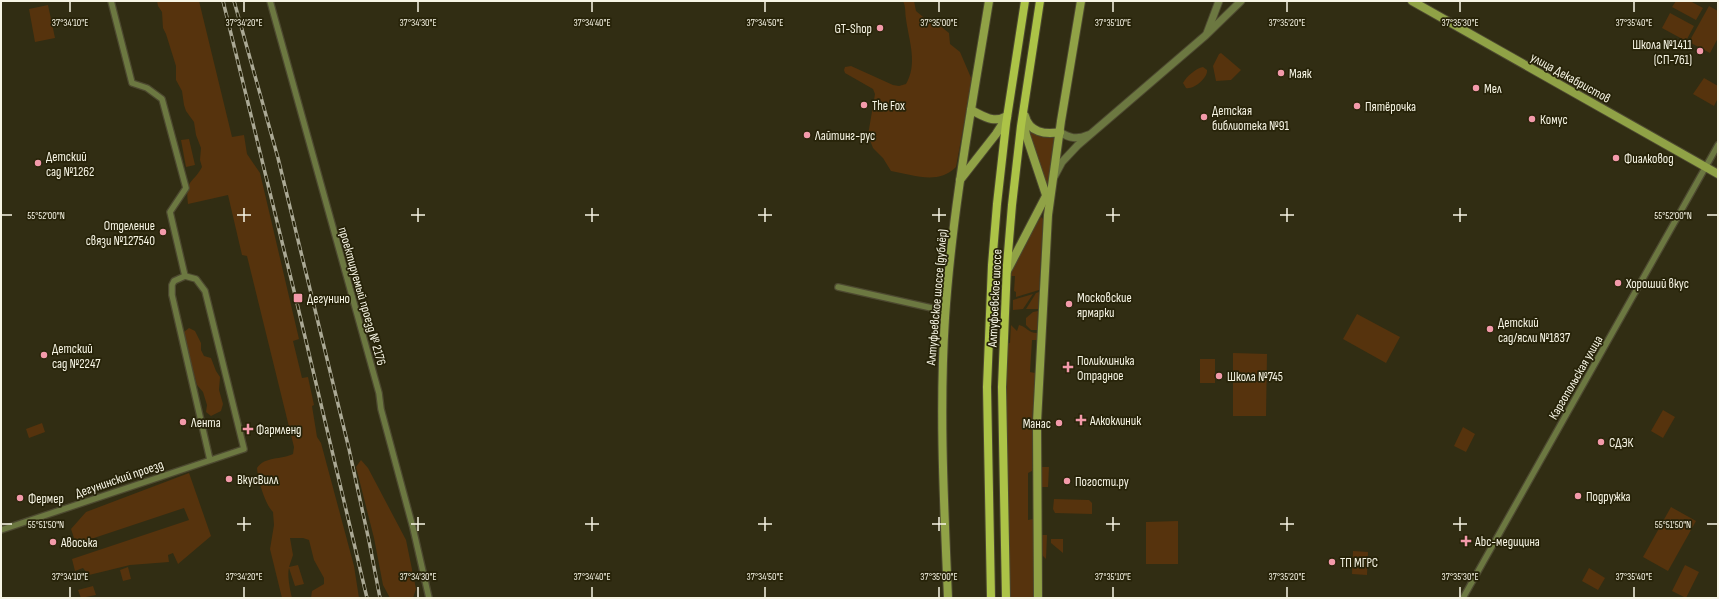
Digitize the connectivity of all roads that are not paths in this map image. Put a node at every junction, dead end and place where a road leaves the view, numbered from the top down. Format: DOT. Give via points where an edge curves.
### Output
graph roads {
  1 [pos="111,1"];
  2 [pos="270,1"];
  3 [pos="989,1"];
  4 [pos="1025,1"];
  5 [pos="1040,1"];
  6 [pos="1081,1"];
  7 [pos="1219,1"];
  8 [pos="1241,1"];
  9 [pos="1412,1"];
  10 [pos="1206,35"];
  11 [pos="971,110"];
  12 [pos="1023,112"];
  13 [pos="1007,116"];
  14 [pos="1060,132"];
  15 [pos="1091,133"];
  16 [pos="1718,145"];
  17 [pos="1706,167"];
  18 [pos="1718,174"];
  19 [pos="1054,178"];
  20 [pos="959,181"];
  21 [pos="1047,195"];
  22 [pos="1048,208"];
  23 [pos="1007,271"];
  24 [pos="185,276"];
  25 [pos="838,287"];
  26 [pos="945,311"];
  27 [pos="210,460"];
  28 [pos="1,530"];
  29 [pos="429,598"];
  30 [pos="948,598"];
  31 [pos="990,598"];
  32 [pos="1006,598"];
  33 [pos="1038,598"];
  34 [pos="1463,598"];
  1 -- 24 [label="street" via="132,83 147,88 162,100 186,188 170,212"];
  2 -- 29 [label="street, проектируемый проезд № 2176" via="379,393 414,528"];
  3 -- 11 [label="main road, Алтуфьевское шоссе (дублёр)"];
  4 -- 13 [label="main road, Алтуфьевское шоссе"];
  5 -- 12 [label="main road, Алтуфьевское шоссе"];
  6 -- 14 [label="main road"];
  7 -- 10 [label="street"];
  8 -- 10 [label="street"];
  9 -- 17 [label="main road, улица Декабристов"];
  10 -- 15 [label="street"];
  11 -- 13 [label="main road" via="994,120"];
  11 -- 20 [label="main road, Алтуфьевское шоссе (дублёр)"];
  12 -- 14 [label="main road" via="1034,129 1043,133"];
  12 -- 21 [label="main road" via="1026,135"];
  12 -- 23 [label="main road, Алтуфьевское шоссе"];
  13 -- 20 [label="main road"];
  13 -- 31 [label="main road, Алтуфьевское шоссе" via="995,224 988,347"];
  14 -- 15 [label="street" via="1076,138"];
  14 -- 19 [label="main road"];
  15 -- 19 [label="street" via="1062,162"];
  16 -- 17 [label="street, Каргопольская улица"];
  17 -- 18 [label="main road, улица Декабристов"];
  17 -- 34 [label="street, Каргопольская улица"];
  19 -- 21 [label="main road"];
  19 -- 22 [label="main road"];
  20 -- 26 [label="main road, Алтуфьевское шоссе (дублёр)"];
  21 -- 22 [label="main road"];
  21 -- 23 [label="main road"];
  22 -- 33 [label="main road" via="1037,422"];
  23 -- 32 [label="main road, Алтуфьевское шоссе" via="1002,387"];
  24 -- 27 [label="street" via="174,281 172,295"];
  24 -- 27 [label="street, Дегунинский проезд" via="196,279 205,291 244,449"];
  25 -- 26 [label="street"];
  26 -- 30 [label="main road, Алтуфьевское шоссе (дублёр)" via="941,395"];
  27 -- 28 [label="street, Дегунинский проезд"];
}
